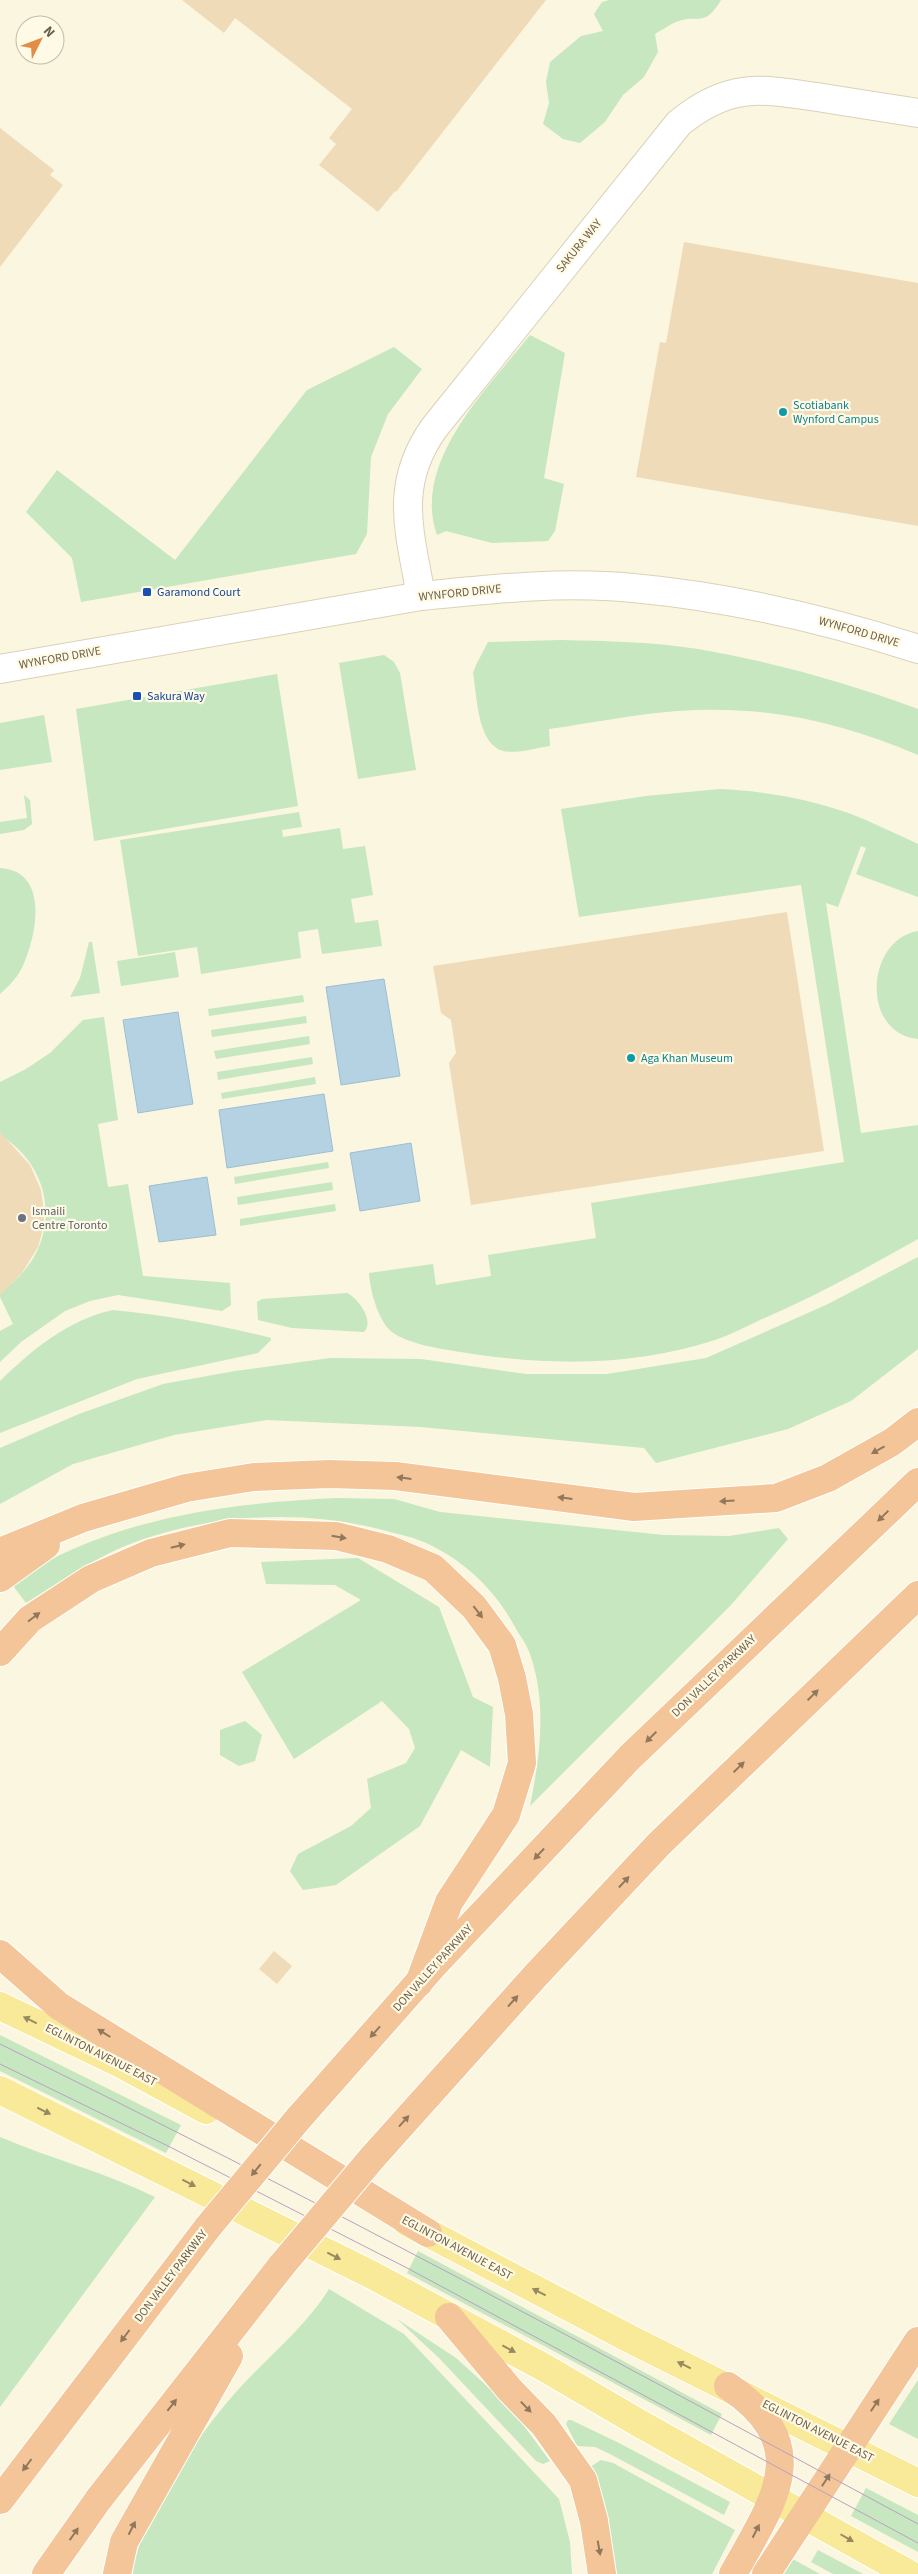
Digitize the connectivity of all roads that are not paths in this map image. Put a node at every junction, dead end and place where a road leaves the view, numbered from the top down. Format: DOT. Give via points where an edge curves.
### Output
graph roads {
  1 [pos="918,113"];
  2 [pos="421,596"];
  3 [pos="918,649"];
  4 [pos="0,668"];
  5 [pos="918,1422"];
  6 [pos="918,1482"];
  7 [pos="83,1518"];
  8 [pos="0,1552"];
  9 [pos="0,1578"];
  10 [pos="918,1595"];
  11 [pos="0,1652"];
  12 [pos="0,1954"];
  13 [pos="419,1983"];
  14 [pos="0,2006"];
  15 [pos="0,2090"];
  16 [pos="428,2233"];
  17 [pos="282,2265"];
  18 [pos="449,2317"];
  19 [pos="918,2341"];
  20 [pos="728,2386"];
  21 [pos="848,2446"];
  22 [pos="918,2482"];
  23 [pos="774,2497"];
  24 [pos="0,2500"];
  25 [pos="804,2514"];
  26 [pos="46,2574"];
  27 [pos="117,2574"];
  28 [pos="602,2574"];
  29 [pos="733,2574"];
  30 [pos="766,2574"];
  31 [pos="909,2574"];
  1 -- 2 [label="street, SAKURA WAY" via="758,90 713,100 679,122 434,428 421,450 410,480 406,511"];
  2 -- 3 [label="street, WYNFORD DRIVE" via="527,587 632,587 733,600 854,628"];
  2 -- 4 [label="street, WYNFORD DRIVE"];
  5 -- 7 [label="highway, one-way" via="892,1442 828,1478 776,1498 634,1507 395,1476 254,1476 186,1488"];
  6 -- 13 [label="highway, DON VALLEY PARKWAY, one-way" via="630,1757"];
  7 -- 8 [label="highway"];
  7 -- 9 [label="highway"];
  17 -- 10 [label="highway, one-way, bridge" via="372,2158 537,1974 660,1844"];
  11 -- 13 [label="highway, one-way" via="30,1619 90,1579 152,1553 230,1533 336,1536 388,1549 433,1568 474,1607 502,1645 519,1714 522,1763 506,1815 448,1902"];
  16 -- 12 [label="highway, one-way" via="59,2006"];
  13 -- 24 [label="highway, DON VALLEY PARKWAY, one-way, bridge" via="298,2118 208,2227"];
  16 -- 14 [label="main road, EGLINTON AVENUE EAST, one-way" via="121,2064"];
  15 -- 18 [label="main road, one-way" via="354,2266"];
  20 -- 16 [label="main road, EGLINTON AVENUE EAST, one-way" via="632,2340"];
  26 -- 17 [label="highway, one-way" via="98,2500"];
  27 -- 17 [label="highway, one-way" via="124,2542 140,2511"];
  18 -- 23 [label="main road, one-way"];
  18 -- 28 [label="highway, one-way" via="544,2425 583,2480 594,2521"];
  21 -- 19 [label="highway, one-way"];
  20 -- 21 [label="main road, EGLINTON AVENUE EAST"];
  20 -- 23 [label="highway" via="751,2402 768,2422 778,2448 780,2468"];
  21 -- 22 [label="main road, EGLINTON AVENUE EAST"];
  25 -- 21 [label="highway, one-way"];
  23 -- 25 [label="main road"];
  29 -- 23 [label="highway, one-way"];
  25 -- 30 [label="highway"];
  25 -- 31 [label="main road, one-way"];
}
